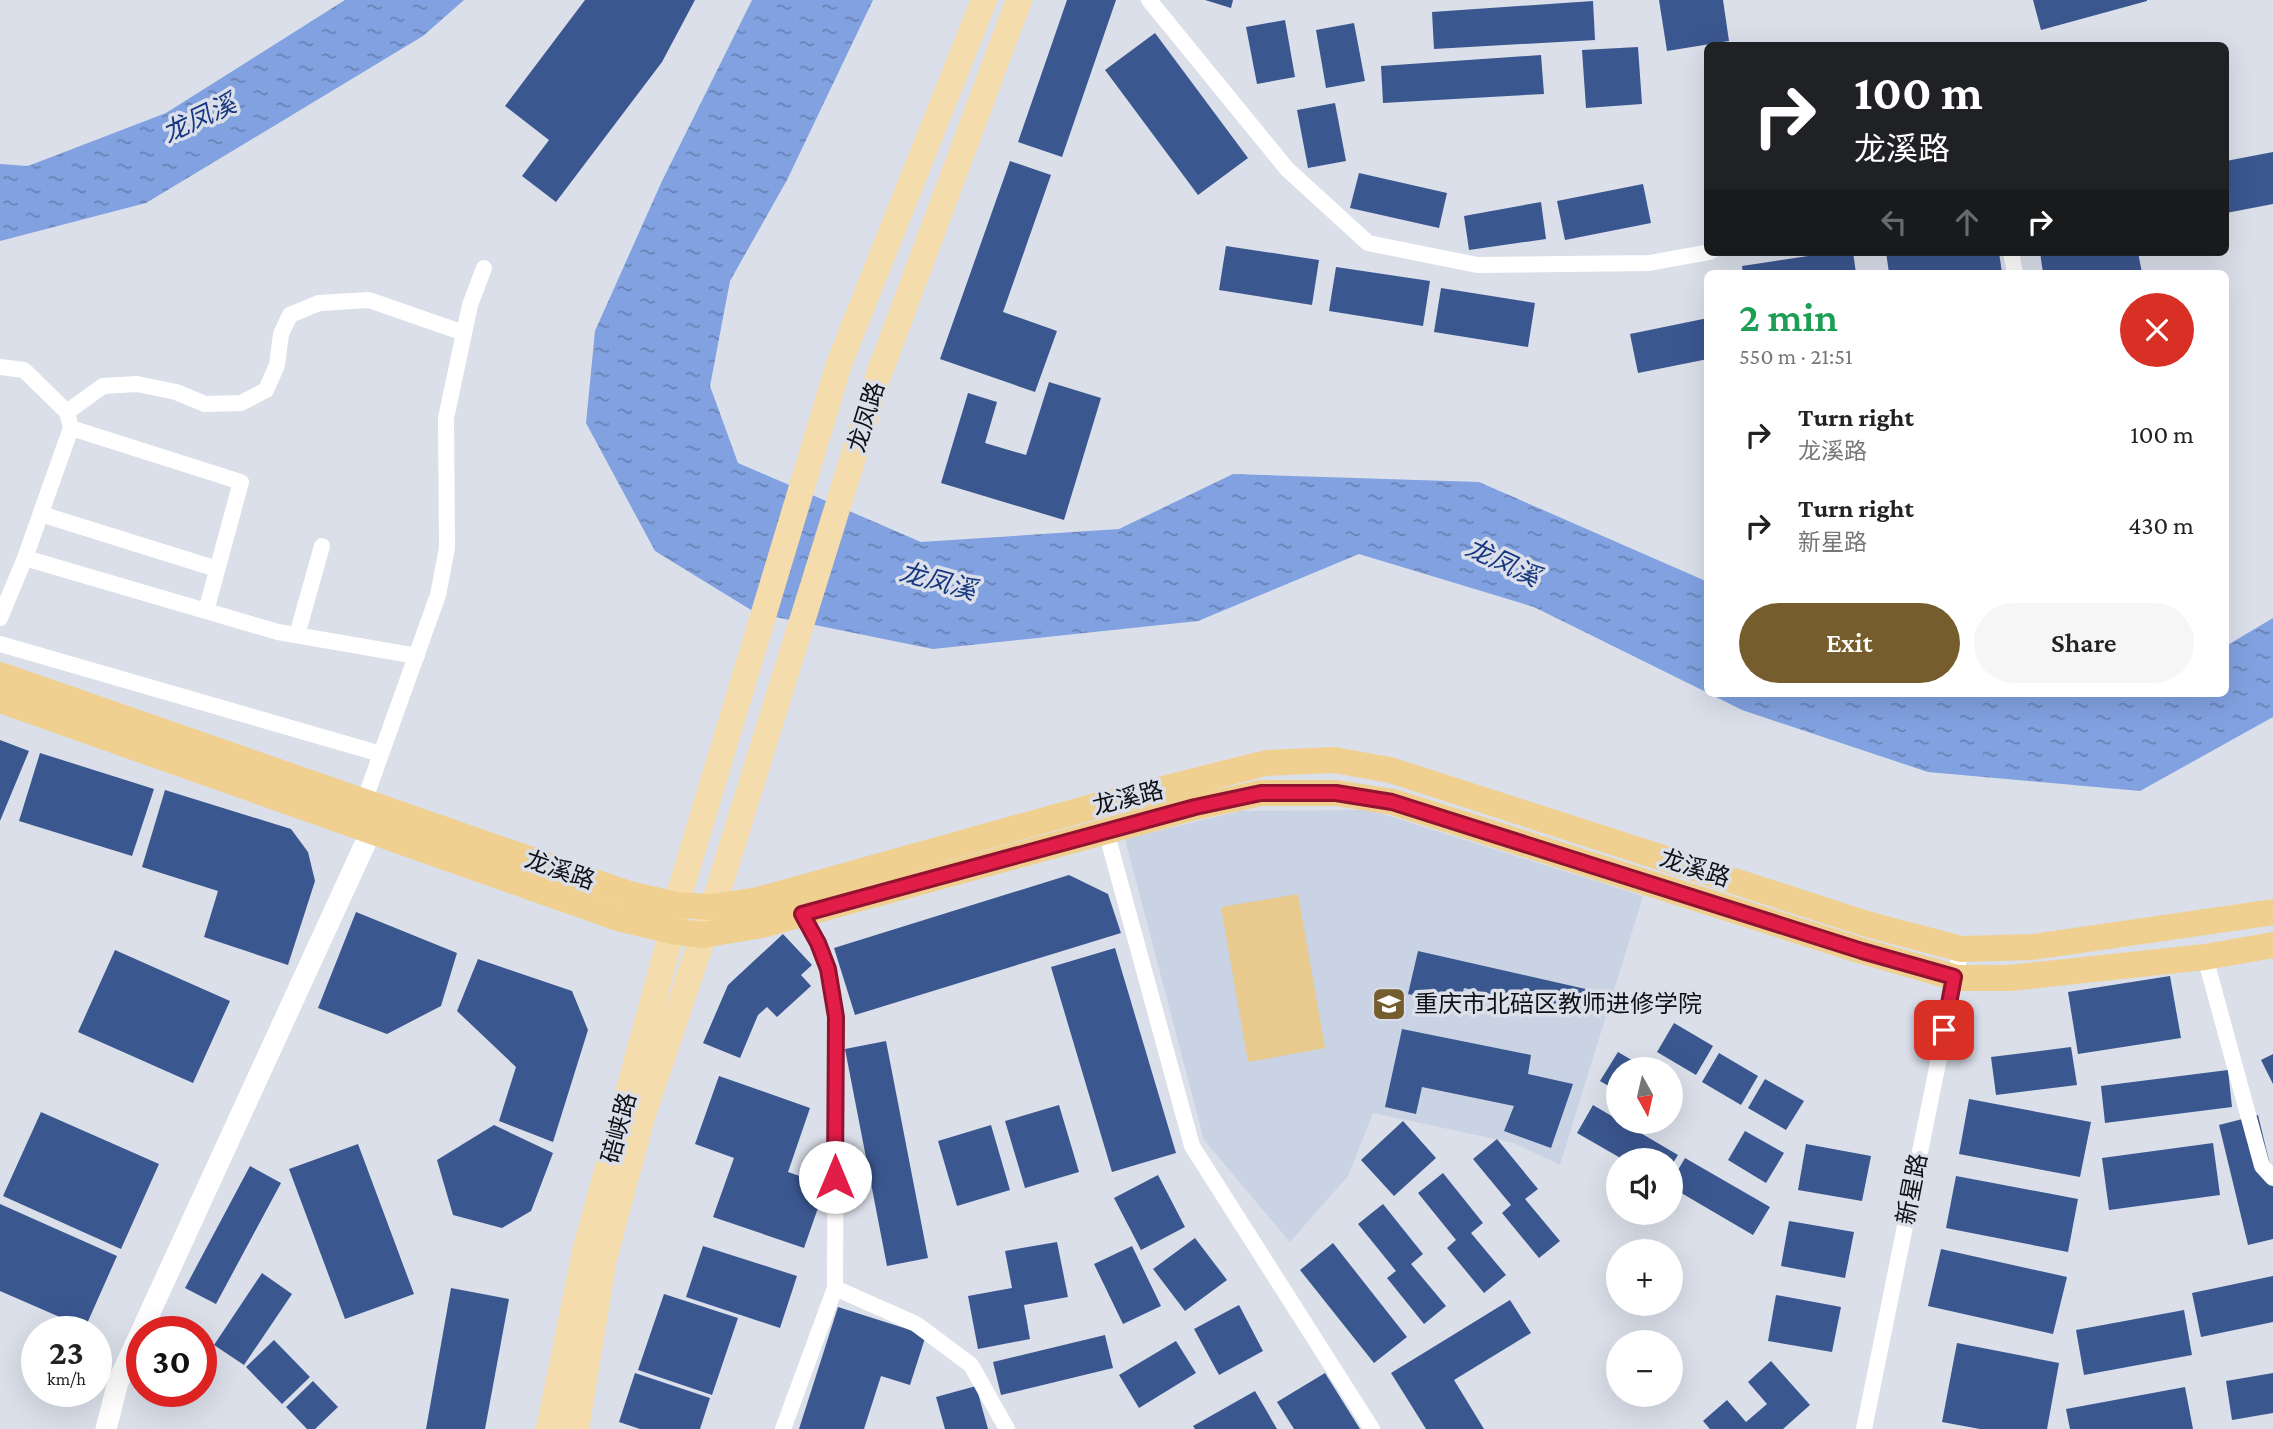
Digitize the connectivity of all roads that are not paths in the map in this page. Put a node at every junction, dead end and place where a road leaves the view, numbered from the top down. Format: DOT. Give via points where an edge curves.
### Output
graph roads {
  1 [pos="984,0"];
  2 [pos="1019,0"];
  3 [pos="1150,0"];
  4 [pos="1704,253"];
  5 [pos="484,268"];
  6 [pos="464,333"];
  7 [pos="0,367"];
  8 [pos="67,412"];
  9 [pos="71,428"];
  10 [pos="41,514"];
  11 [pos="322,546"];
  12 [pos="26,558"];
  13 [pos="217,569"];
  14 [pos="206,611"];
  15 [pos="0,618"];
  16 [pos="296,635"];
  17 [pos="0,644"];
  18 [pos="416,656"];
  19 [pos="0,676"];
  20 [pos="0,700"];
  21 [pos="381,754"];
  22 [pos="363,819"];
  23 [pos="698,830"];
  24 [pos="1106,831"];
  25 [pos="734,841"];
  26 [pos="676,905"];
  27 [pos="713,907"];
  28 [pos="2273,912"];
  29 [pos="802,914"];
  30 [pos="672,931"];
  31 [pos="703,935"];
  32 [pos="2273,945"];
  33 [pos="1961,949"];
  34 [pos="2204,957"];
  35 [pos="1954,977"];
  36 [pos="2273,1178"];
  37 [pos="835,1288"];
  38 [pos="106,1429"];
  39 [pos="549,1429"];
  40 [pos="576,1429"];
  41 [pos="783,1429"];
  42 [pos="1007,1429"];
  43 [pos="1372,1429"];
  44 [pos="1864,1429"];
  1 -- 23 [label="main road, 龙凤路" via="839,364"];
  2 -- 25 [label="main road, 龙凤路" via="879,374"];
  3 -- 4 [label="street" via="1287,169 1368,243 1478,265 1649,263"];
  5 -- 6 [label="street"];
  6 -- 8 [label="street" via="369,300 319,303 290,315 266,390 242,403 205,404 137,384 103,386"];
  6 -- 18 [label="street" via="446,418 447,548 438,595"];
  7 -- 8 [label="street" via="24,370"];
  8 -- 9 [label="street"];
  9 -- 10 [label="street"];
  9 -- 13 [label="street" via="241,482"];
  10 -- 12 [label="street"];
  10 -- 13 [label="street"];
  11 -- 16 [label="street"];
  12 -- 14 [label="street"];
  12 -- 15 [label="street"];
  13 -- 14 [label="street"];
  14 -- 16 [label="street"];
  16 -- 18 [label="street"];
  17 -- 21 [label="street"];
  18 -- 21 [label="street"];
  19 -- 22 [label="highway, 龙溪路"];
  20 -- 22 [label="highway, 龙溪路"];
  21 -- 22 [label="street"];
  22 -- 26 [label="highway, 龙溪路"];
  22 -- 30 [label="highway, 龙溪路" via="618,918"];
  22 -- 38 [label="street" via="118,1382"];
  23 -- 26 [label="main road, 碚峡路"];
  24 -- 29 [label="highway, 龙溪路"];
  24 -- 35 [label="highway, 龙溪路" via="1261,793 1336,793 1392,802"];
  24 -- 43 [label="street" via="1192,1146"];
  25 -- 27 [label="main road, 碚峡路"];
  26 -- 27 [label="highway, 龙溪路"];
  26 -- 30 [label="main road, 碚峡路"];
  27 -- 31 [label="main road, 碚峡路"];
  27 -- 33 [label="highway, 龙溪路" via="758,900 1266,763 1334,761 1390,770 1867,924"];
  28 -- 33 [label="highway, 龙溪路" via="2033,947"];
  29 -- 31 [label="highway, 龙溪路"];
  29 -- 37 [label="street" via="828,969 836,1017"];
  30 -- 31 [label="highway, 龙溪路"];
  30 -- 39 [label="main road, 碚峡路" via="585,1252"];
  31 -- 40 [label="main road, 碚峡路" via="642,1117 604,1258"];
  32 -- 34 [label="highway, 龙溪路"];
  33 -- 35 [label="street, 新星路"];
  34 -- 35 [label="highway, 龙溪路" via="2010,978"];
  34 -- 36 [label="street" via="2262,1166"];
  35 -- 44 [label="street, 新星路"];
  37 -- 41 [label="street"];
  37 -- 42 [label="street" via="916,1324 971,1365"];
}
